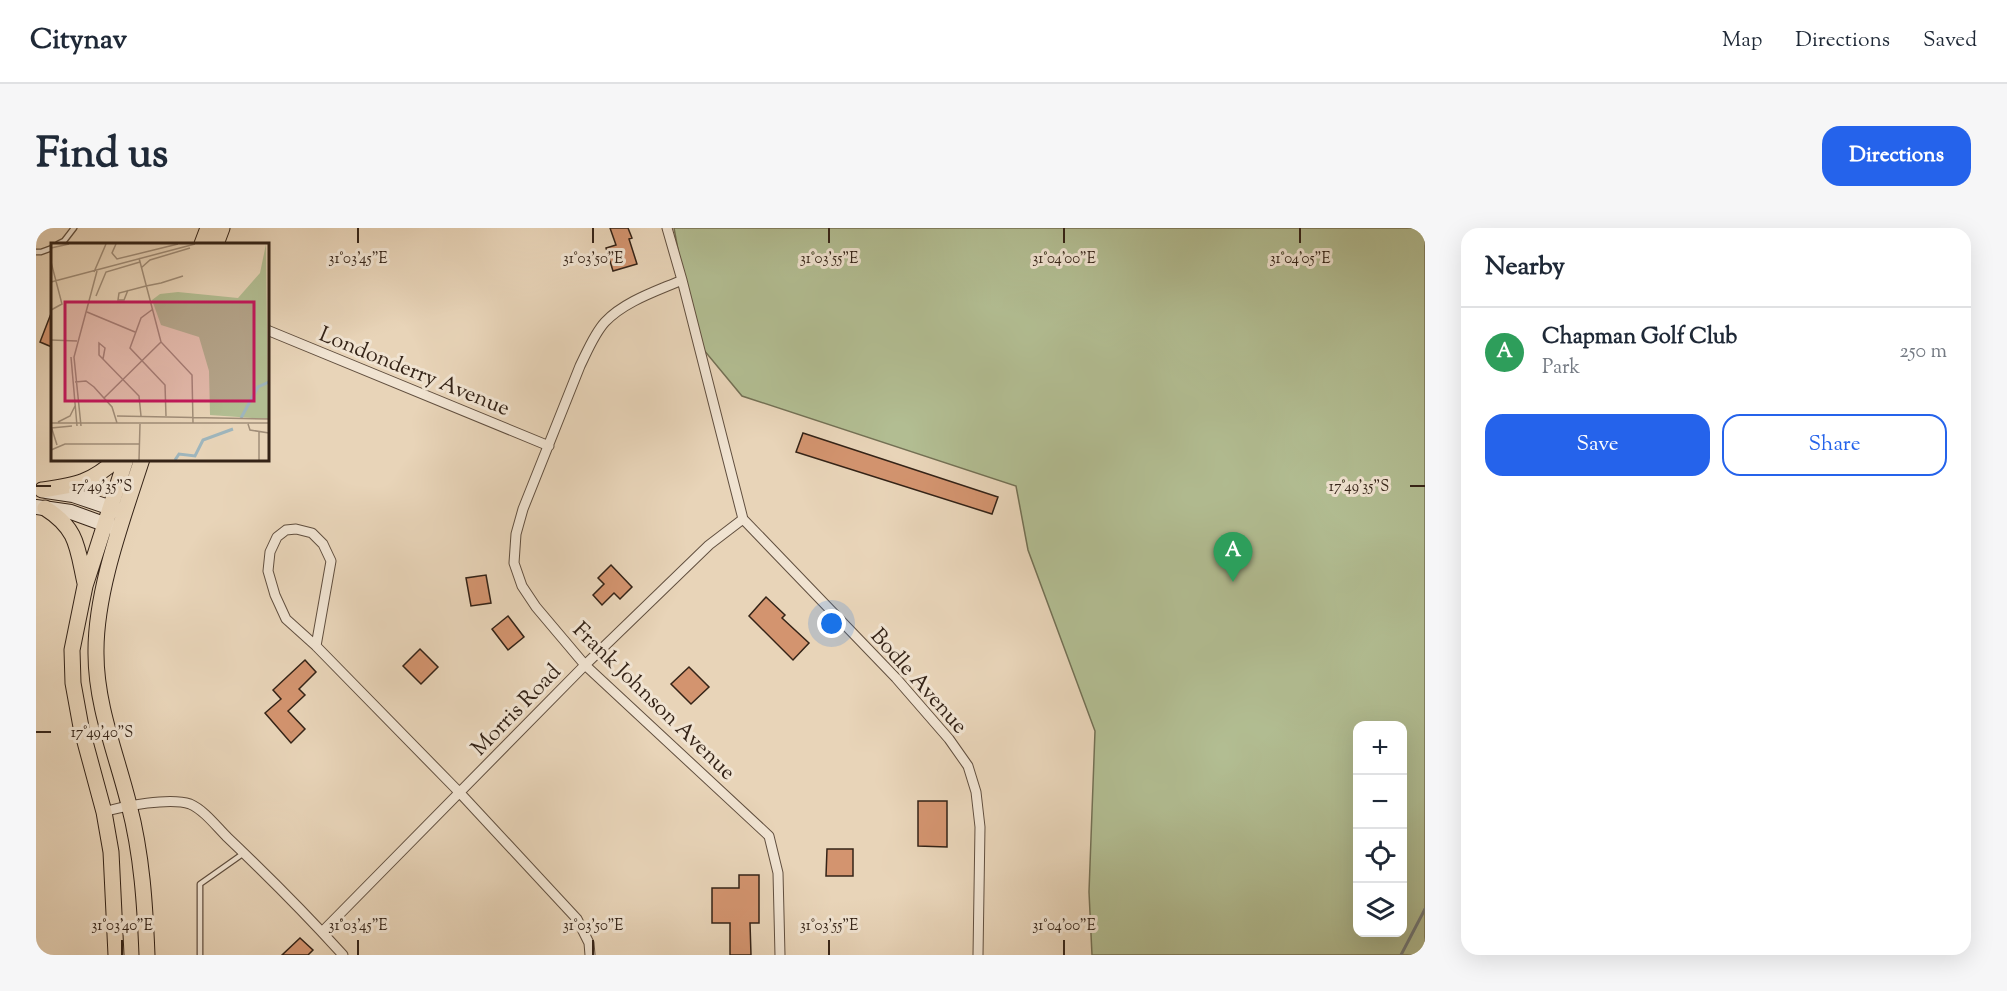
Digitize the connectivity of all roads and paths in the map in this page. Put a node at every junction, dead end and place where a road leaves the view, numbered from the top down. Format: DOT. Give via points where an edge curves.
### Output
graph roads {
  1 [pos="74,228"];
  2 [pos="208,228"];
  3 [pos="222,228"];
  4 [pos="667,228"];
  5 [pos="60,243"];
  6 [pos="202,243"];
  7 [pos="216,243"];
  8 [pos="51,248"];
  9 [pos="36,252"];
  10 [pos="682,280"];
  11 [pos="268,330"];
  12 [pos="549,446"];
  13 [pos="116,460"];
  14 [pos="126,460"];
  15 [pos="142,460"];
  16 [pos="39,490"];
  17 [pos="109,507"];
  18 [pos="40,508"];
  19 [pos="125,512"];
  20 [pos="743,519"];
  21 [pos="104,524"];
  22 [pos="120,530"];
  23 [pos="85,586"];
  24 [pos="316,646"];
  25 [pos="585,665"];
  26 [pos="460,794"];
  27 [pos="129,805"];
  28 [pos="104,812"];
  29 [pos="244,853"];
  30 [pos="322,932"];
  31 [pos="116,955"];
  32 [pos="147,955"];
  33 [pos="200,955"];
  34 [pos="343,955"];
  35 [pos="590,955"];
  36 [pos="780,955"];
  37 [pos="978,955"];
  1 -- 5 [label="lane"];
  2 -- 6 [label="main road"];
  3 -- 7 [label="main road"];
  4 -- 10 [label="street, Bodle Avenue"];
  8 -- 9 [label="lane"];
  10 -- 12 [label="street, Frank Johnson Avenue" via="624,306 605,322 580,366"];
  10 -- 20 [label="street, Bodle Avenue"];
  11 -- 12 [label="street, Londonderry Avenue"];
  12 -- 25 [label="street, Frank Johnson Avenue" via="523,509 514,563 522,586 536,607"];
  13 -- 16 [label="main road" via="93,478"];
  14 -- 17 [label="main road"];
  15 -- 19 [label="main road"];
  16 -- 17 [label="main road" via="74,495"];
  17 -- 19 [label="main road"];
  17 -- 21 [label="main road"];
  18 -- 21 [label="main road" via="71,512"];
  18 -- 23 [label="main road" via="69,527"];
  19 -- 22 [label="main road"];
  20 -- 25 [label="street, Morris Road" via="709,545"];
  20 -- 37 [label="street, Bodle Avenue" via="896,678 968,766 980,827"];
  21 -- 22 [label="main road"];
  21 -- 23 [label="main road"];
  22 -- 27 [label="main road" via="106,579 96,655 104,714"];
  23 -- 28 [label="main road" via="72,650 74,683 81,727"];
  24 -- 24 [label="street" via="286,619 268,571 270,552 277,537 286,530 312,533 331,561"];
  24 -- 26 [label="street"];
  25 -- 26 [label="street, Morris Road"];
  25 -- 36 [label="street, Frank Johnson Avenue" via="769,836 778,873"];
  26 -- 30 [label="street, Morris Road"];
  26 -- 35 [label="street" via="578,919"];
  27 -- 28 [label="street"];
  27 -- 29 [label="street" via="189,804"];
  27 -- 32 [label="main road" via="138,843"];
  28 -- 31 [label="main road" via="111,852"];
  29 -- 30 [label="street"];
  29 -- 33 [label="lane" via="200,884"];
  30 -- 34 [label="street"];
}
